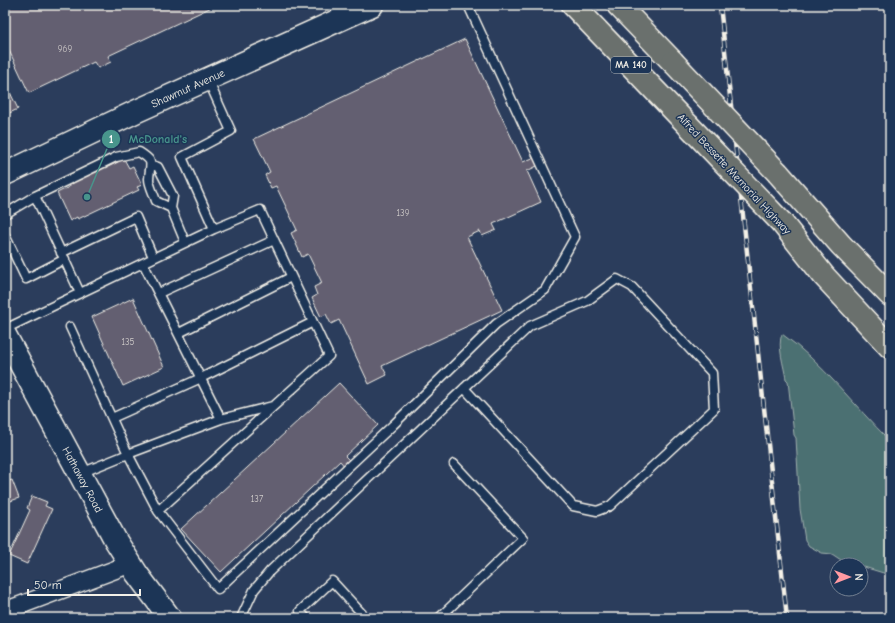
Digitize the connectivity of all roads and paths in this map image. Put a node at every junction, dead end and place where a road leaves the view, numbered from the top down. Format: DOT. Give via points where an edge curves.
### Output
graph roads {
  1 [pos="372,5"];
  2 [pos="468,5"];
  3 [pos="573,5"];
  4 [pos="618,5"];
  5 [pos="207,80"];
  6 [pos="152,165"];
  7 [pos="5,174"];
  8 [pos="36,196"];
  9 [pos="171,208"];
  10 [pos="5,214"];
  11 [pos="214,229"];
  12 [pos="5,235"];
  13 [pos="274,240"];
  14 [pos="185,242"];
  15 [pos="63,256"];
  16 [pos="154,257"];
  17 [pos="143,263"];
  18 [pos="291,277"];
  19 [pos="159,293"];
  20 [pos="80,294"];
  21 [pos="890,295"];
  22 [pos="313,322"];
  23 [pos="70,326"];
  24 [pos="5,329"];
  25 [pos="179,333"];
  26 [pos="5,335"];
  27 [pos="890,347"];
  28 [pos="201,378"];
  29 [pos="464,388"];
  30 [pos="274,406"];
  31 [pos="112,418"];
  32 [pos="221,419"];
  33 [pos="128,454"];
  34 [pos="454,464"];
  35 [pos="80,473"];
  36 [pos="158,511"];
  37 [pos="130,564"];
  38 [pos="5,611"];
  39 [pos="170,618"];
  40 [pos="241,618"];
  41 [pos="306,618"];
  42 [pos="366,618"];
  43 [pos="439,618"];
  1 -- 5 [label="street, Shawmut Avenue"];
  2 -- 36 [label="lane" via="575,237 545,290 496,324 393,425 218,589"];
  3 -- 27 [label="highway, Alfred Bessette Memorial Highway / MA 140, bridge" via="782,223 824,276"];
  4 -- 21 [label="highway, MA 140, bridge" via="778,172 841,245"];
  5 -- 7 [label="street, Shawmut Avenue"];
  5 -- 11 [label="lane" via="231,132 182,157"];
  6 -- 8 [label="lane" via="149,158 139,152 116,157"];
  6 -- 9 [label="lane" via="158,168 173,196"];
  6 -- 9 [label="lane" via="149,180 156,201"];
  8 -- 10 [label="lane"];
  8 -- 15 [label="lane"];
  9 -- 14 [label="lane"];
  11 -- 13 [label="lane" via="260,210"];
  11 -- 14 [label="lane"];
  12 -- 15 [label="lane" via="26,280"];
  13 -- 18 [label="lane"];
  13 -- 19 [label="lane"];
  14 -- 16 [label="lane"];
  15 -- 16 [label="lane" via="136,217"];
  15 -- 20 [label="lane"];
  16 -- 17 [label="lane"];
  17 -- 19 [label="lane"];
  17 -- 20 [label="lane"];
  18 -- 22 [label="lane"];
  18 -- 25 [label="lane"];
  19 -- 25 [label="lane"];
  20 -- 24 [label="lane"];
  22 -- 28 [label="lane"];
  22 -- 30 [label="lane" via="329,356"];
  23 -- 31 [label="lane"];
  25 -- 28 [label="lane"];
  26 -- 35 [label="street, Hathaway Road"];
  28 -- 31 [label="lane"];
  28 -- 32 [label="lane"];
  29 -- 29 [label="lane" via="530,326 587,301 617,279 632,287 712,373 714,409 610,506 597,511 573,506"];
  29 -- 40 [label="lane" via="270,571 254,590"];
  30 -- 32 [label="lane"];
  30 -- 36 [label="lane"];
  31 -- 33 [label="lane"];
  32 -- 33 [label="lane"];
  33 -- 35 [label="lane"];
  33 -- 36 [label="lane"];
  34 -- 43 [label="lane" via="523,538"];
  35 -- 37 [label="street, Hathaway Road"];
  37 -- 38 [label="street"];
  37 -- 39 [label="street, Hathaway Road"];
  41 -- 42 [label="lane" via="300,611 332,581"];
}
